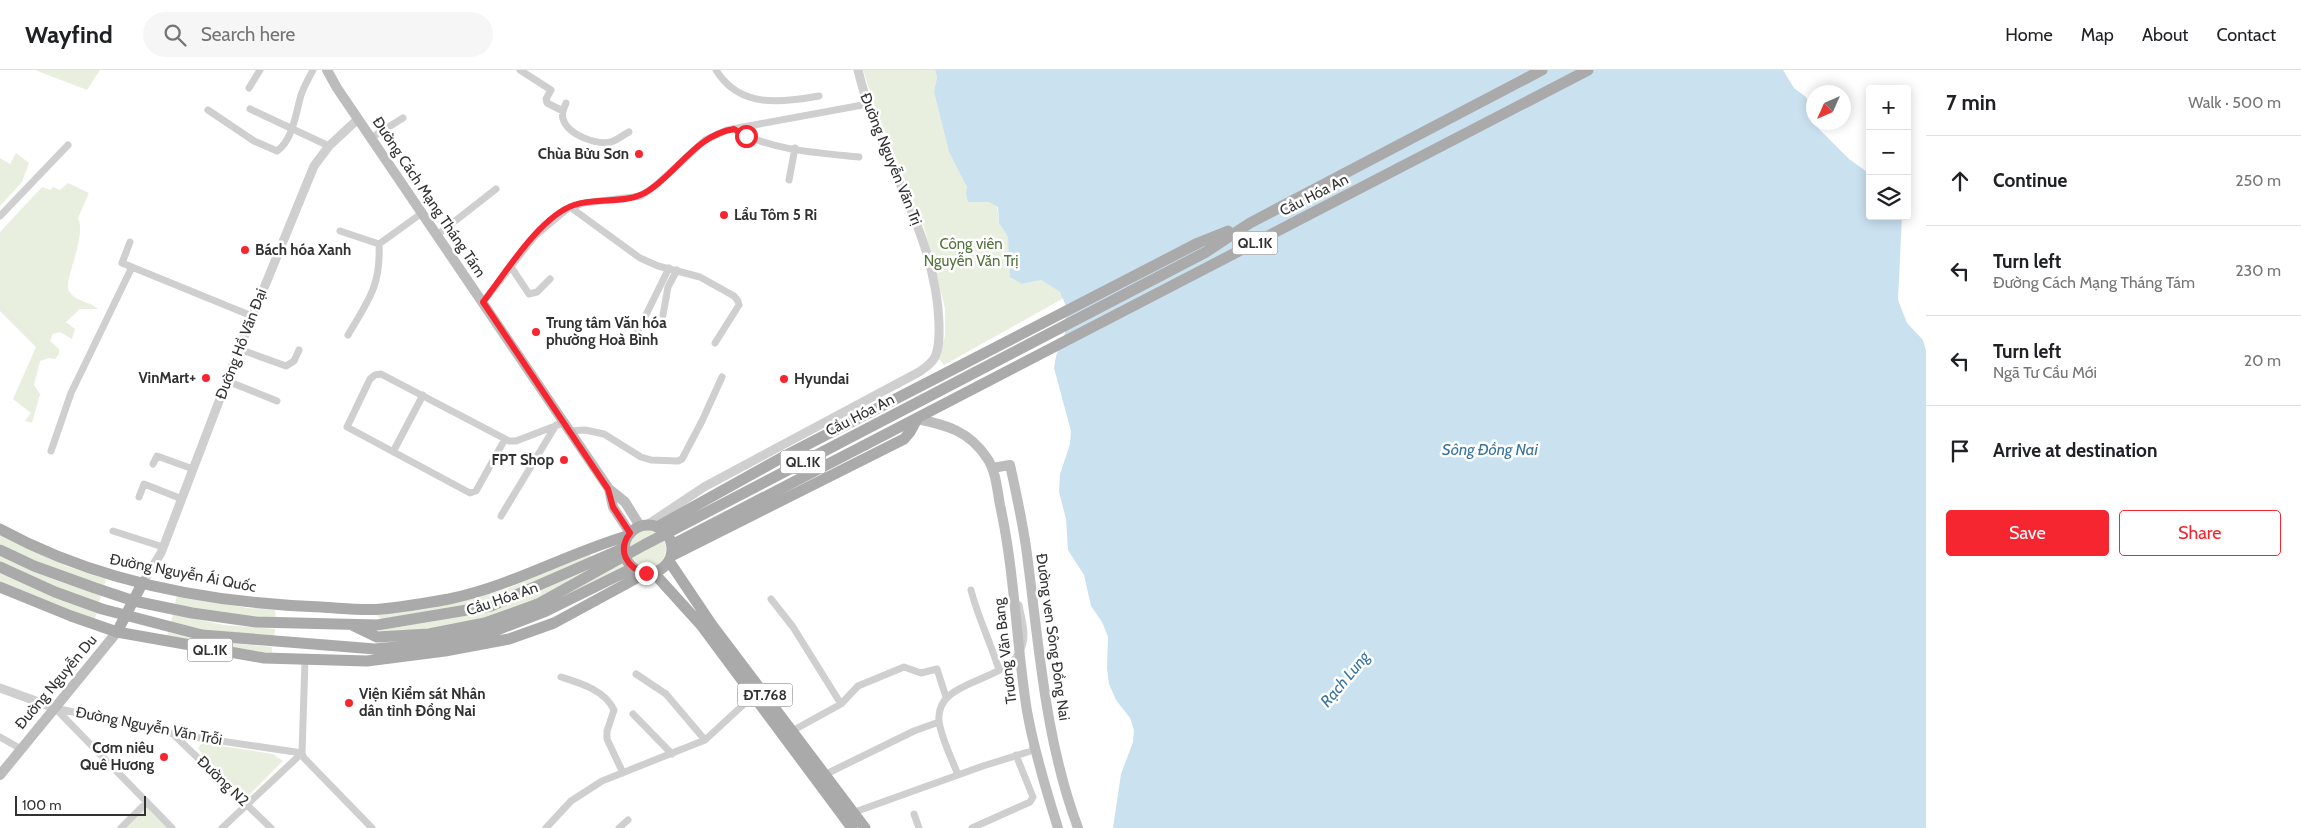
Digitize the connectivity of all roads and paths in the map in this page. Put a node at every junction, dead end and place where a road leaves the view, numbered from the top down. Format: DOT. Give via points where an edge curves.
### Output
graph roads {
  1 [pos="260,70"];
  2 [pos="313,70"];
  3 [pos="327,70"];
  4 [pos="520,70"];
  5 [pos="716,70"];
  6 [pos="858,70"];
  7 [pos="1542,70"];
  8 [pos="1588,70"];
  9 [pos="249,88"];
  10 [pos="819,96"];
  11 [pos="566,104"];
  12 [pos="868,104"];
  13 [pos="250,109"];
  14 [pos="208,110"];
  15 [pos="563,111"];
  16 [pos="403,118"];
  17 [pos="358,120"];
  18 [pos="291,128"];
  19 [pos="734,129"];
  20 [pos="628,132"];
  21 [pos="371,138"];
  22 [pos="68,145"];
  23 [pos="330,146"];
  24 [pos="795,148"];
  25 [pos="859,157"];
  26 [pos="789,180"];
  27 [pos="496,190"];
  28 [pos="570,207"];
  29 [pos="422,213"];
  30 [pos="0,216"];
  31 [pos="1250,223"];
  32 [pos="340,231"];
  33 [pos="437,235"];
  34 [pos="130,242"];
  35 [pos="380,244"];
  36 [pos="132,267"];
  37 [pos="510,267"];
  38 [pos="669,268"];
  39 [pos="678,270"];
  40 [pos="550,280"];
  41 [pos="483,302"];
  42 [pos="252,316"];
  43 [pos="663,316"];
  44 [pos="348,335"];
  45 [pos="636,335"];
  46 [pos="715,343"];
  47 [pos="239,349"];
  48 [pos="299,350"];
  49 [pos="722,377"];
  50 [pos="226,381"];
  51 [pos="423,395"];
  52 [pos="277,401"];
  53 [pos="920,418"];
  54 [pos="562,426"];
  55 [pos="505,439"];
  56 [pos="51,451"];
  57 [pos="393,452"];
  58 [pos="153,464"];
  59 [pos="992,468"];
  60 [pos="193,469"];
  61 [pos="608,489"];
  62 [pos="724,490"];
  63 [pos="694,493"];
  64 [pos="139,497"];
  65 [pos="182,499"];
  66 [pos="693,506"];
  67 [pos="736,512"];
  68 [pos="501,516"];
  69 [pos="648,526"];
  70 [pos="0,529"];
  71 [pos="113,531"];
  72 [pos="628,534"];
  73 [pos="163,547"];
  74 [pos="624,548"];
  75 [pos="0,550"];
  76 [pos="670,554"];
  77 [pos="0,567"];
  78 [pos="633,568"];
  79 [pos="649,572"];
  80 [pos="143,582"];
  81 [pos="0,587"];
  82 [pos="972,590"];
  83 [pos="770,599"];
  84 [pos="1018,599"];
  85 [pos="134,601"];
  86 [pos="296,606"];
  87 [pos="126,617"];
  88 [pos="298,625"];
  89 [pos="352,625"];
  90 [pos="117,632"];
  91 [pos="301,644"];
  92 [pos="376,649"];
  93 [pos="1020,652"];
  94 [pos="304,661"];
  95 [pos="999,670"];
  96 [pos="636,674"];
  97 [pos="561,677"];
  98 [pos="0,688"];
  99 [pos="754,696"];
  100 [pos="946,697"];
  101 [pos="841,704"];
  102 [pos="55,708"];
  103 [pos="1028,712"];
  104 [pos="634,714"];
  105 [pos="939,722"];
  106 [pos="792,731"];
  107 [pos="174,734"];
  108 [pos="0,737"];
  109 [pos="705,740"];
  110 [pos="21,749"];
  111 [pos="302,753"];
  112 [pos="672,754"];
  113 [pos="1016,754"];
  114 [pos="623,773"];
  115 [pos="0,775"];
  116 [pos="824,775"];
  117 [pos="958,775"];
  118 [pos="147,802"];
  119 [pos="247,803"];
  120 [pos="852,813"];
  121 [pos="914,814"];
  122 [pos="628,820"];
  123 [pos="1078,827"];
  124 [pos="121,828"];
  125 [pos="172,828"];
  126 [pos="222,828"];
  127 [pos="271,828"];
  128 [pos="372,828"];
  129 [pos="546,828"];
  130 [pos="619,828"];
  131 [pos="852,828"];
  132 [pos="865,828"];
  133 [pos="919,828"];
  134 [pos="972,828"];
  135 [pos="1058,828"];
  1 -- 9 [label="street"];
  2 -- 18 [label="street"];
  3 -- 17 [label="main road, Đường Cách Mạng Tháng Tám"];
  4 -- 15 [label="street" via="551,90 547,103"];
  5 -- 10 [label="street" via="732,88 747,97 777,102"];
  6 -- 12 [label="street, Đường Nguyễn Văn Trị"];
  7 -- 31 [label="main road, Cầu Hóa An / QL.1K"];
  8 -- 53 [label="main road, Cầu Hóa An / QL.1K"];
  11 -- 15 [label="street"];
  12 -- 19 [label="street"];
  12 -- 63 [label="street, Đường Nguyễn Văn Trị" via="919,228 938,303 939,345 935,358 919,372"];
  13 -- 18 [label="street"];
  14 -- 18 [label="street" via="254,142 277,151"];
  15 -- 20 [label="street" via="567,125 591,141 610,142"];
  16 -- 21 [label="street"];
  17 -- 21 [label="main road, Đường Cách Mạng Tháng Tám"];
  17 -- 23 [label="street, Đường Hồ Văn Đại"];
  18 -- 23 [label="street"];
  19 -- 24 [label="street" via="753,139"];
  19 -- 28 [label="street" via="705,140 641,196"];
  21 -- 29 [label="main road, Đường Cách Mạng Tháng Tám"];
  22 -- 30 [label="street"];
  23 -- 42 [label="street, Đường Hồ Văn Đại" via="314,166"];
  24 -- 25 [label="street"];
  24 -- 26 [label="street"];
  27 -- 33 [label="street"];
  28 -- 37 [label="street" via="545,225"];
  28 -- 38 [label="street" via="640,258"];
  29 -- 33 [label="main road, Đường Cách Mạng Tháng Tám"];
  29 -- 35 [label="street"];
  31 -- 62 [label="main road, Cầu Hóa An / QL.1K" via="1198,243"];
  31 -- 92 [label="main road, Cầu Hóa An / QL.1K" via="1206,252 652,540 538,604 471,626 390,638"];
  32 -- 35 [label="street"];
  33 -- 41 [label="main road, Đường Cách Mạng Tháng Tám"];
  34 -- 36 [label="street" via="121,262"];
  35 -- 44 [label="street" via="377,281"];
  36 -- 42 [label="street"];
  36 -- 56 [label="street" via="71,393"];
  37 -- 40 [label="street" via="529,294 537,292"];
  37 -- 41 [label="street"];
  38 -- 39 [label="street"];
  38 -- 45 [label="street"];
  39 -- 43 [label="street" via="668,287"];
  39 -- 46 [label="street" via="709,280 738,301 739,305"];
  41 -- 54 [label="main road, Đường Cách Mạng Tháng Tám"];
  42 -- 47 [label="street, Đường Hồ Văn Đại"];
  47 -- 48 [label="street" via="286,366 294,361"];
  47 -- 50 [label="street, Đường Hồ Văn Đại"];
  49 -- 54 [label="street" via="702,422 678,461 642,457 604,434"];
  50 -- 52 [label="street"];
  50 -- 60 [label="street, Đường Hồ Văn Đại"];
  51 -- 55 [label="street"];
  51 -- 57 [label="street"];
  51 -- 57 [label="street" via="384,374 370,379 347,427"];
  53 -- 59 [label="main road" via="959,430 981,450"];
  53 -- 67 [label="main road, QL.1K"];
  53 -- 76 [label="main road, QL.1K" via="904,440"];
  54 -- 55 [label="street" via="514,442"];
  54 -- 61 [label="main road, Đường Cách Mạng Tháng Tám"];
  54 -- 68 [label="street"];
  55 -- 57 [label="street" via="474,492 462,490"];
  58 -- 60 [label="street" via="157,456"];
  59 -- 93 [label="main road, Trương Văn Bang" via="1006,533"];
  59 -- 123 [label="main road, Đường ven Sông Đồng Nai" via="1010,465 1026,546 1046,708 1066,793"];
  60 -- 65 [label="street, Đường Hồ Văn Đại"];
  61 -- 69 [label="main road, Đường Cách Mạng Tháng Tám"];
  61 -- 72 [label="main road, Đường Cách Mạng Tháng Tám" via="613,507"];
  62 -- 66 [label="main road, QL.1K"];
  62 -- 67 [label="main road"];
  63 -- 66 [label="street"];
  63 -- 69 [label="street, Đường Nguyễn Văn Trị"];
  64 -- 65 [label="street" via="144,484"];
  65 -- 73 [label="street, Đường Hồ Văn Đại"];
  66 -- 69 [label="main road, QL.1K"];
  67 -- 76 [label="main road, QL.1K"];
  69 -- 72 [label="main road"];
  69 -- 76 [label="main road" via="666,533"];
  70 -- 80 [label="main road, Đường Nguyễn Ái Quốc" via="68,561"];
  71 -- 73 [label="street"];
  72 -- 74 [label="main road"];
  72 -- 86 [label="main road, Đường Nguyễn Ái Quốc" via="504,584 450,599 380,609"];
  73 -- 80 [label="street, Đường Hồ Văn Đại"];
  74 -- 78 [label="main road" via="624,555"];
  74 -- 89 [label="main road, QL.1K" via="491,606 381,625"];
  75 -- 85 [label="main road, QL.1K" via="34,566"];
  76 -- 79 [label="main road" via="662,568"];
  76 -- 106 [label="main road, ĐT.768" via="709,620"];
  77 -- 87 [label="main road, QL.1K" via="55,592"];
  78 -- 79 [label="main road"];
  78 -- 92 [label="main road, QL.1K" via="546,611 498,630 420,645"];
  79 -- 92 [label="main road, QL.1K" via="554,623 509,639"];
  79 -- 99 [label="main road, ĐT.768" via="701,626"];
  80 -- 85 [label="main road"];
  80 -- 86 [label="main road, Đường Nguyễn Ái Quốc" via="248,603"];
  81 -- 90 [label="main road, QL.1K"];
  82 -- 95 [label="street" via="980,622"];
  83 -- 101 [label="street" via="793,627"];
  84 -- 93 [label="street" via="1024,638"];
  85 -- 87 [label="main road"];
  85 -- 88 [label="main road, QL.1K" via="226,620"];
  86 -- 88 [label="main road"];
  87 -- 90 [label="main road"];
  87 -- 91 [label="main road, QL.1K" via="202,635"];
  88 -- 89 [label="main road, QL.1K"];
  89 -- 92 [label="main road, QL.1K"];
  90 -- 94 [label="main road, QL.1K" via="213,651"];
  90 -- 102 [label="main road, Đường Nguyễn Du"];
  91 -- 92 [label="main road, QL.1K"];
  91 -- 94 [label="main road"];
  92 -- 94 [label="main road, QL.1K"];
  93 -- 95 [label="street" via="1010,664"];
  93 -- 103 [label="main road, Trương Văn Bang"];
  94 -- 111 [label="street"];
  95 -- 100 [label="street"];
  96 -- 109 [label="street" via="666,694"];
  97 -- 114 [label="street" via="593,688 612,706 614,710 607,739"];
  98 -- 102 [label="street, Đường Nguyễn Văn Trỗi"];
  99 -- 109 [label="street"];
  99 -- 131 [label="main road, ĐT.768"];
  100 -- 101 [label="street" via="937,669 921,673 904,667 858,686"];
  100 -- 105 [label="street" via="940,708"];
  101 -- 106 [label="street"];
  102 -- 107 [label="street, Đường Nguyễn Văn Trỗi"];
  102 -- 110 [label="main road, Đường Nguyễn Du"];
  102 -- 118 [label="street"];
  103 -- 113 [label="street" via="1035,746 1031,751"];
  103 -- 135 [label="main road, Trương Văn Bang"];
  104 -- 112 [label="street"];
  105 -- 116 [label="street"];
  105 -- 117 [label="street"];
  106 -- 116 [label="main road, ĐT.768"];
  107 -- 111 [label="street, Đường Nguyễn Văn Trỗi"];
  107 -- 119 [label="street, Đường N2"];
  108 -- 110 [label="street"];
  109 -- 112 [label="street"];
  110 -- 115 [label="main road, Đường Nguyễn Du"];
  111 -- 119 [label="street"];
  111 -- 128 [label="street"];
  112 -- 114 [label="street"];
  113 -- 117 [label="street"];
  113 -- 134 [label="street" via="1033,797 1030,802"];
  114 -- 129 [label="street" via="602,781 571,801"];
  116 -- 120 [label="main road, ĐT.768"];
  117 -- 120 [label="street"];
  118 -- 124 [label="street"];
  118 -- 125 [label="street"];
  119 -- 126 [label="street"];
  119 -- 127 [label="street, Đường N2"];
  120 -- 132 [label="main road, ĐT.768"];
  121 -- 133 [label="street"];
  122 -- 130 [label="street"];
}
